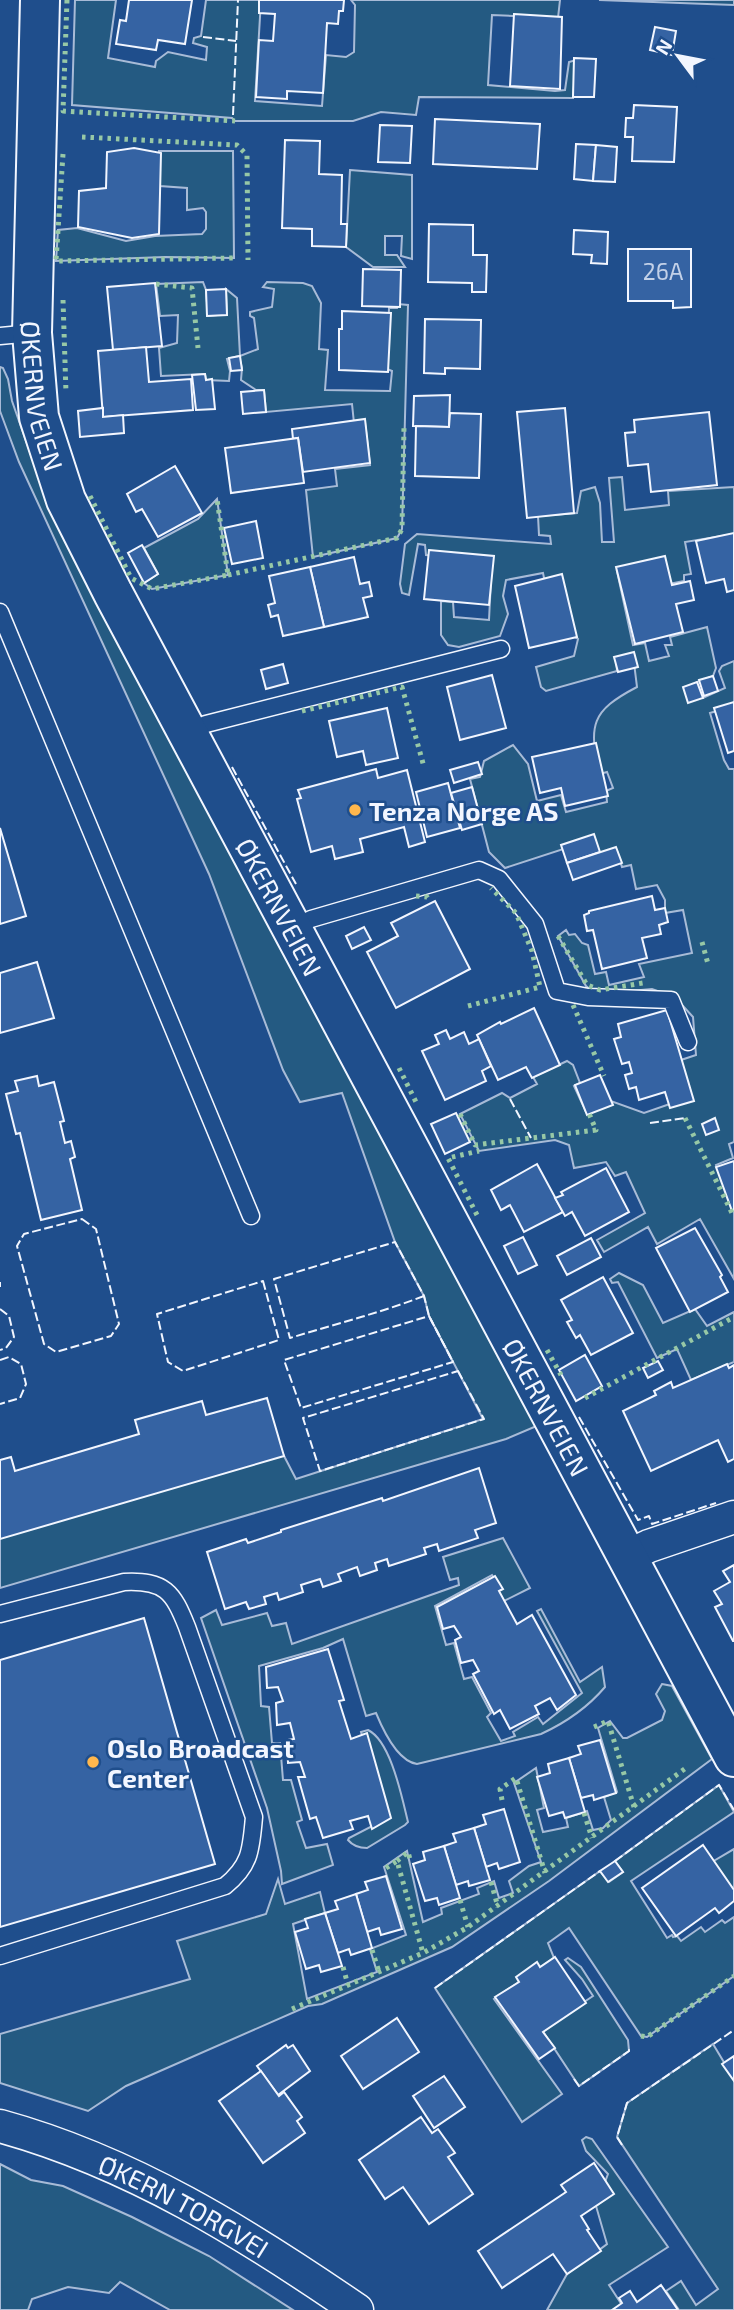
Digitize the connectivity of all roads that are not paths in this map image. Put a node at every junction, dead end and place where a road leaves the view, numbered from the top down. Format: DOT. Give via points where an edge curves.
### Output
graph roads {
  1 [pos="40,0"];
  2 [pos="16,335"];
  3 [pos="0,612"];
  4 [pos="502,649"];
  5 [pos="188,733"];
  6 [pos="292,928"];
  7 [pos="688,1042"];
  8 [pos="251,1216"];
  9 [pos="734,1517"];
  10 [pos="626,1557"];
  11 [pos="0,1614"];
  12 [pos="734,1757"];
  13 [pos="0,1956"];
  14 [pos="0,2126"];
  15 [pos="357,2310"];
  1 -- 2 [label="street, ØKERNVEIEN"];
  2 -- 5 [label="street, ØKERNVEIEN" via="66,500"];
  3 -- 8 [label="lane"];
  4 -- 5 [label="lane" via="206,724"];
  5 -- 6 [label="street, ØKERNVEIEN"];
  6 -- 7 [label="lane" via="479,870 499,879 535,924 557,992 671,1000"];
  6 -- 10 [label="street, ØKERNVEIEN"];
  9 -- 10 [label="street"];
  10 -- 12 [label="street, ØKERNVEIEN"];
  11 -- 13 [label="lane" via="124,1582 142,1581 167,1591 187,1627 254,1817 246,1865 225,1886"];
  14 -- 15 [label="street, ØKERN TORGVEI" via="83,2153 155,2186 213,2216"];
}
